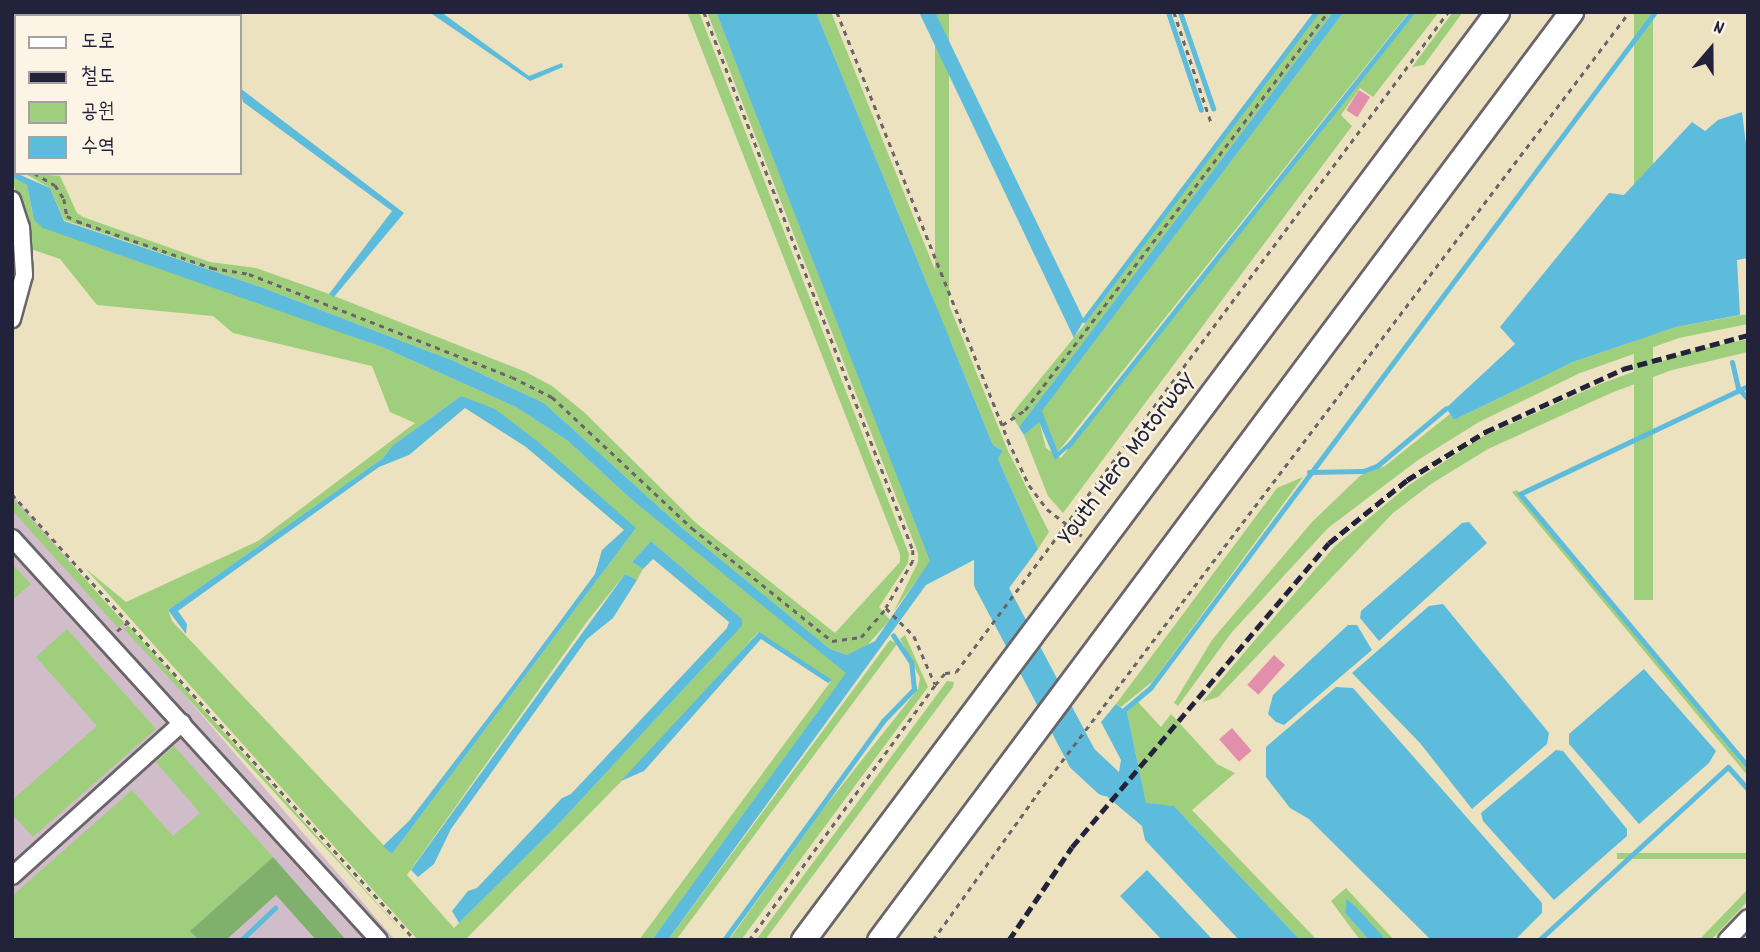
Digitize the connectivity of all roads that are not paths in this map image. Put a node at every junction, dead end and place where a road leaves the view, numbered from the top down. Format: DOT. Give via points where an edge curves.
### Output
graph roads {
  1 [pos="1497,12"];
  2 [pos="1571,12"];
  3 [pos="12,200"];
  4 [pos="12,319"];
  5 [pos="12,538"];
  6 [pos="182,723"];
  7 [pos="12,876"];
  8 [pos="1748,918"];
  9 [pos="379,940"];
  10 [pos="803,940"];
  11 [pos="879,940"];
  12 [pos="1727,940"];
  1 -- 10 [label="highway, Youth Hero Motorway"];
  2 -- 11 [label="highway"];
  3 -- 4 [label="street" via="24,254 24,275"];
  5 -- 6 [label="street"];
  6 -- 7 [label="street"];
  6 -- 9 [label="street"];
  8 -- 12 [label="street"];
}
